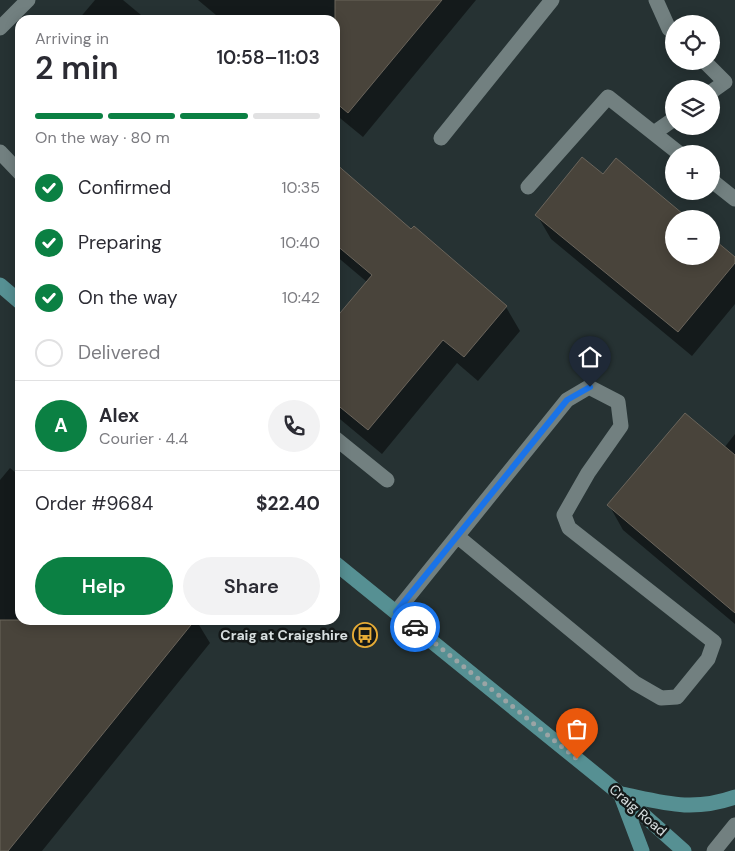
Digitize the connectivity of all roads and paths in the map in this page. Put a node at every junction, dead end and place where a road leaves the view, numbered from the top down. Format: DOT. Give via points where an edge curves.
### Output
graph roads {
  1 [pos="28,0"];
  2 [pos="552,0"];
  3 [pos="656,0"];
  4 [pos="665,20"];
  5 [pos="0,28"];
  6 [pos="713,70"];
  7 [pos="730,86"];
  8 [pos="665,125"];
  9 [pos="654,133"];
  10 [pos="441,138"];
  11 [pos="669,145"];
  12 [pos="0,152"];
  13 [pos="15,168"];
  14 [pos="528,187"];
  15 [pos="720,187"];
  16 [pos="735,199"];
  17 [pos="0,285"];
  18 [pos="15,298"];
  19 [pos="340,442"];
  20 [pos="387,480"];
  21 [pos="458,536"];
  22 [pos="340,566"];
  23 [pos="396,612"];
  24 [pos="620,794"];
  25 [pos="735,797"];
  26 [pos="735,825"];
  27 [pos="642,851"];
  28 [pos="684,851"];
  29 [pos="714,851"];
  1 -- 5 [label="street"];
  2 -- 10 [label="street"];
  3 -- 4 [label="street"];
  6 -- 7 [label="street"];
  8 -- 9 [label="street"];
  9 -- 11 [label="street"];
  9 -- 14 [label="street" via="608,97"];
  12 -- 13 [label="street"];
  15 -- 16 [label="street"];
  17 -- 18 [label="main road"];
  19 -- 20 [label="street"];
  21 -- 21 [label="street" via="567,400 590,387 618,402 621,426 564,515 569,528 714,642 708,659 678,698 661,698 635,683"];
  21 -- 23 [label="street"];
  22 -- 23 [label="main road, Craig Road"];
  23 -- 24 [label="main road, Craig Road"];
  24 -- 25 [label="main road" via="692,807 716,804"];
  24 -- 27 [label="main road"];
  24 -- 28 [label="main road, Craig Road"];
  26 -- 29 [label="street"];
}
